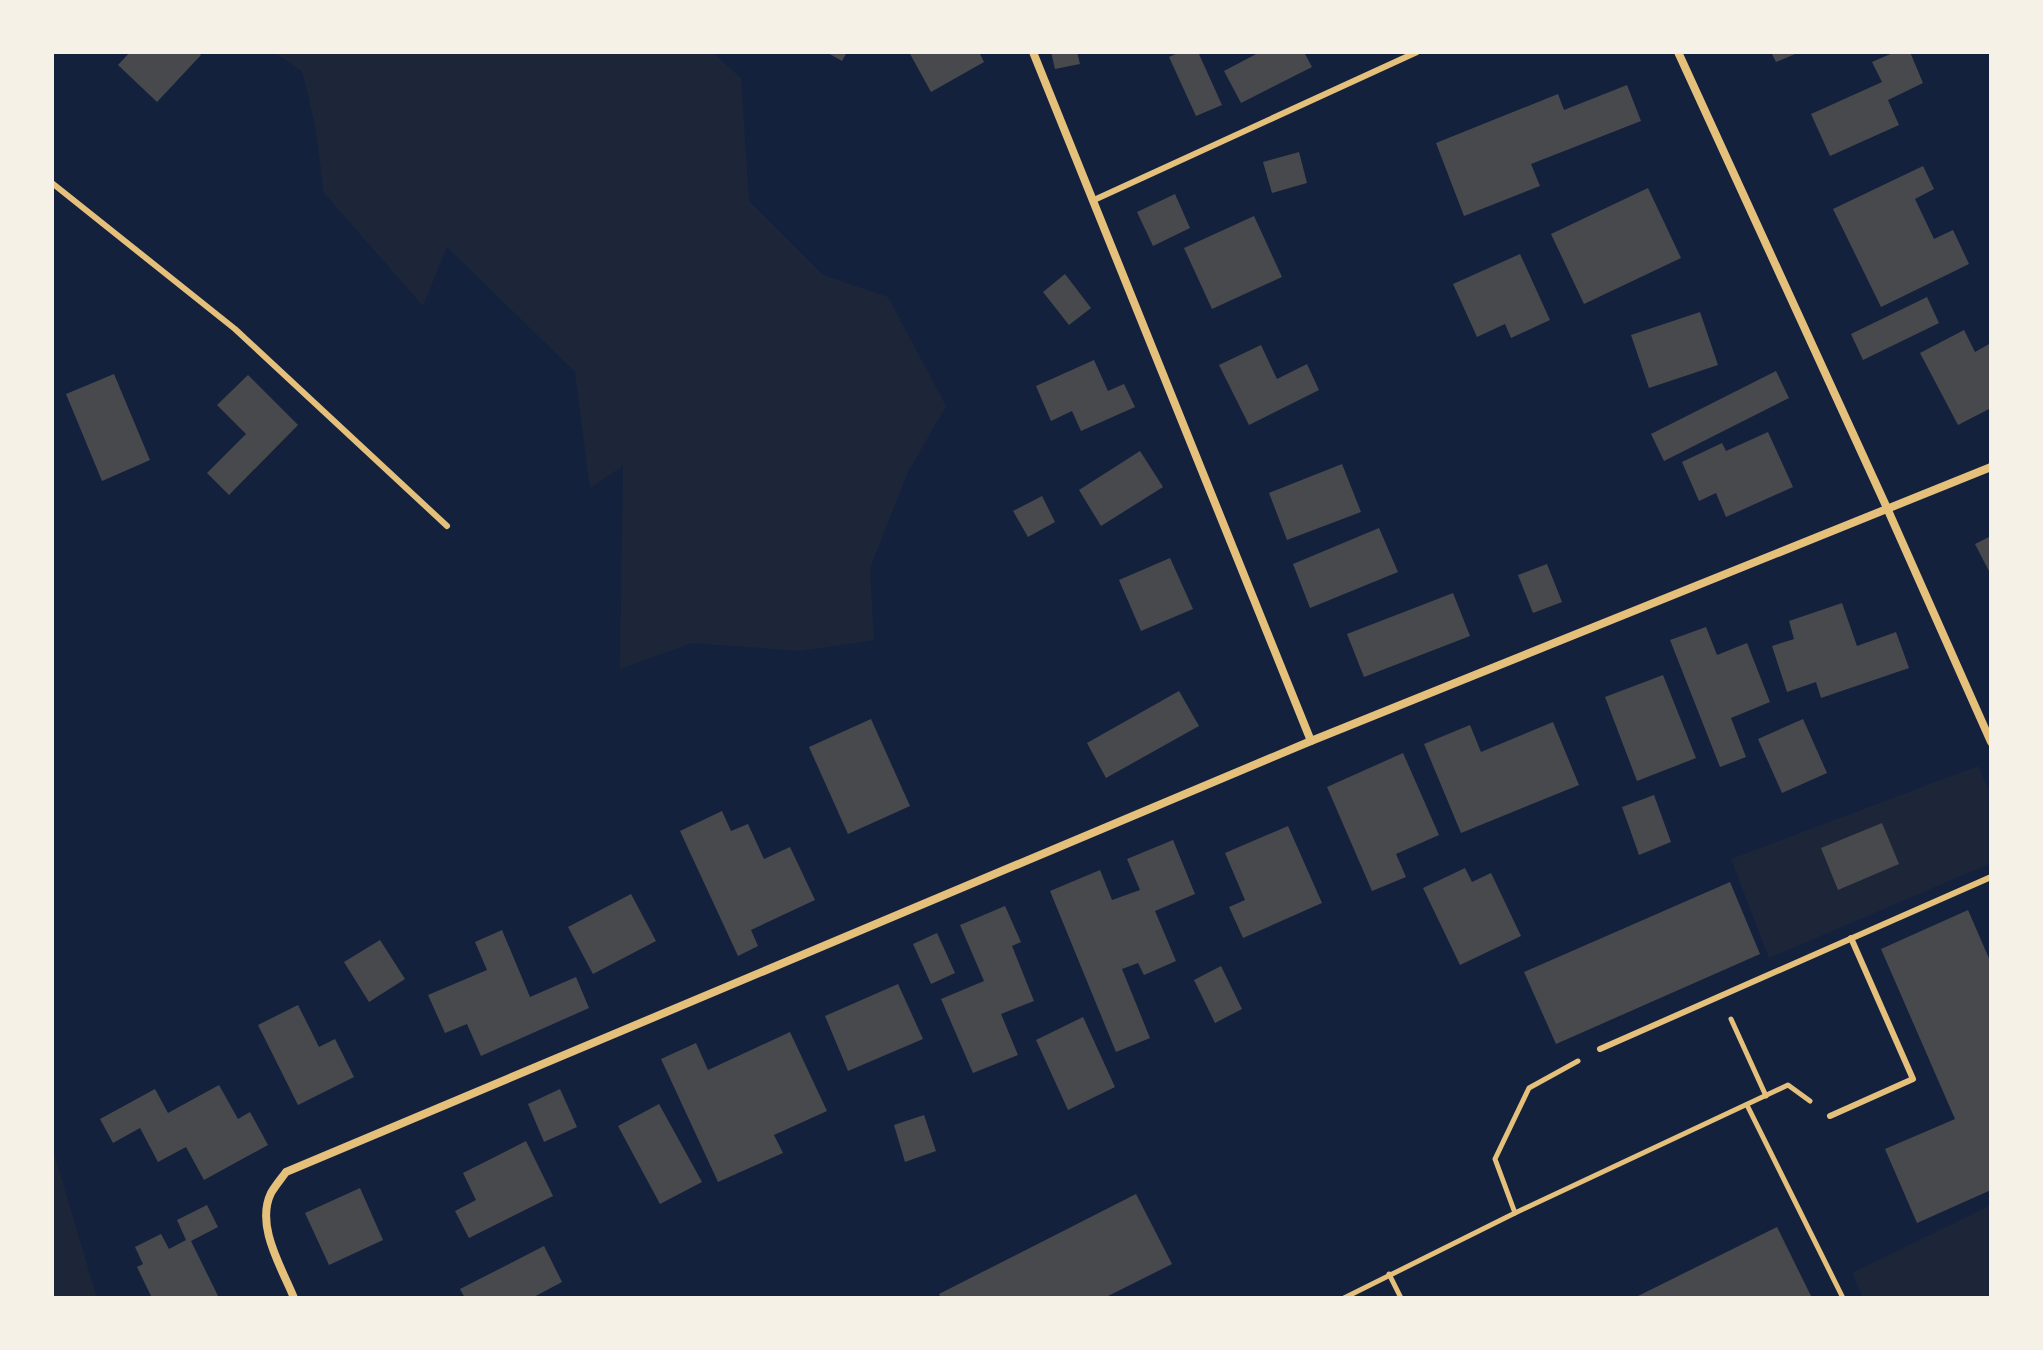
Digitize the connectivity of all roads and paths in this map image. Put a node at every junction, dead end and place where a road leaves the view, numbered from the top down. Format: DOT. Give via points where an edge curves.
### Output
graph roads {
  1 [pos="1033,52"];
  2 [pos="1417,52"];
  3 [pos="1678,52"];
  4 [pos="52,183"];
  5 [pos="1094,200"];
  6 [pos="1991,467"];
  7 [pos="1887,508"];
  8 [pos="447,526"];
  9 [pos="1311,741"];
  10 [pos="1991,742"];
  11 [pos="1991,877"];
  12 [pos="1851,938"];
  13 [pos="1720,996"];
  14 [pos="1600,1049"];
  15 [pos="1766,1096"];
  16 [pos="1747,1105"];
  17 [pos="1830,1116"];
  18 [pos="1515,1213"];
  19 [pos="1389,1274"];
  20 [pos="294,1298"];
  21 [pos="1344,1298"];
  22 [pos="1401,1298"];
  23 [pos="1843,1298"];
  1 -- 5 [label="street"];
  2 -- 5 [label="lane"];
  3 -- 7 [label="street"];
  4 -- 8 [label="lane" via="235,329"];
  5 -- 9 [label="street"];
  6 -- 7 [label="street"];
  7 -- 9 [label="street"];
  7 -- 10 [label="street"];
  9 -- 20 [label="street" via="286,1172 270,1195 266,1216"];
  11 -- 12 [label="lane"];
  12 -- 13 [label="lane"];
  12 -- 17 [label="lane" via="1913,1079"];
  13 -- 14 [label="lane"];
  13 -- 15 [label="path"];
  14 -- 18 [label="path" via="1529,1088 1495,1159"];
  15 -- 16 [label="path"];
  15 -- 17 [label="path" via="1788,1085"];
  16 -- 18 [label="path"];
  16 -- 23 [label="path"];
  18 -- 19 [label="path"];
  19 -- 21 [label="path"];
  19 -- 22 [label="path"];
}
